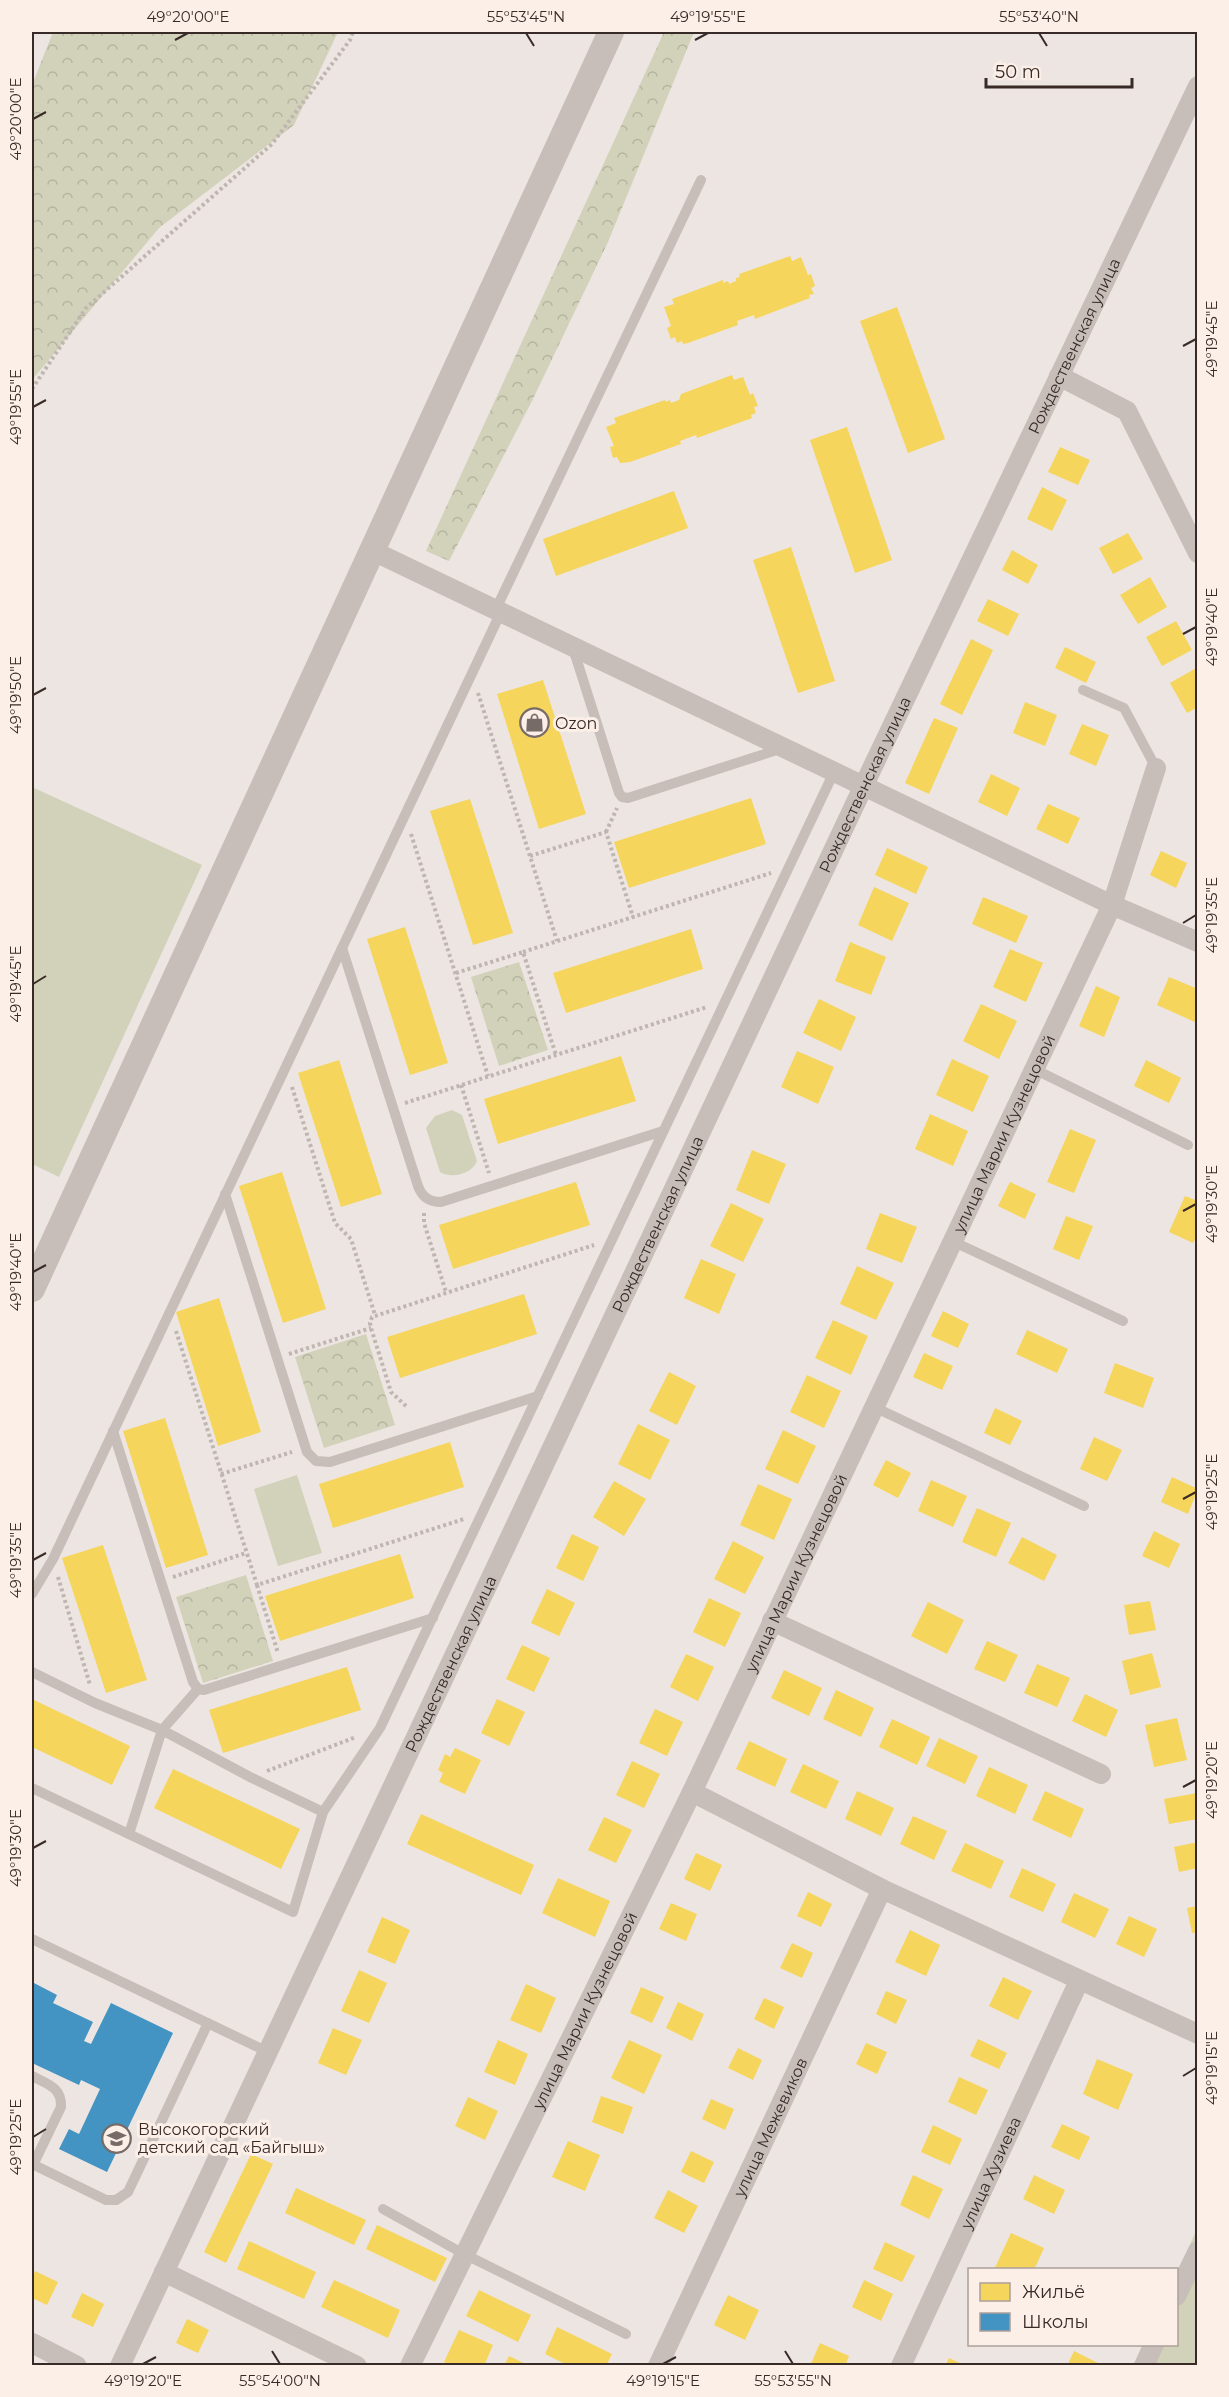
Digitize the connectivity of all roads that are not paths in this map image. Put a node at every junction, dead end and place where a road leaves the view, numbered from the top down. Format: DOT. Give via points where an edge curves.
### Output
graph roads {
  1 [pos="611,32"];
  2 [pos="1197,86"];
  3 [pos="701,180"];
  4 [pos="1059,376"];
  5 [pos="371,550"];
  6 [pos="1197,553"];
  7 [pos="499,610"];
  8 [pos="572,645"];
  9 [pos="1083,690"];
  10 [pos="786,747"];
  11 [pos="1156,768"];
  12 [pos="834,771"];
  13 [pos="864,785"];
  14 [pos="1112,904"];
  15 [pos="1197,942"];
  16 [pos="342,948"];
  17 [pos="1034,1069"];
  18 [pos="663,1131"];
  19 [pos="1188,1145"];
  20 [pos="225,1194"];
  21 [pos="952,1241"];
  22 [pos="32,1290"];
  23 [pos="1123,1321"];
  24 [pos="538,1396"];
  25 [pos="874,1407"];
  26 [pos="113,1431"];
  27 [pos="1084,1506"];
  28 [pos="32,1594"];
  29 [pos="433,1618"];
  30 [pos="772,1621"];
  31 [pos="32,1672"];
  32 [pos="198,1689"];
  33 [pos="162,1730"];
  34 [pos="1101,1774"];
  35 [pos="32,1788"];
  36 [pos="692,1792"];
  37 [pos="323,1812"];
  38 [pos="129,1834"];
  39 [pos="882,1889"];
  40 [pos="32,1939"];
  41 [pos="1079,1981"];
  42 [pos="208,2023"];
  43 [pos="1197,2034"];
  44 [pos="268,2052"];
  45 [pos="32,2076"];
  46 [pos="32,2165"];
  47 [pos="383,2209"];
  48 [pos="1197,2251"];
  49 [pos="464,2254"];
  50 [pos="165,2272"];
  51 [pos="1178,2292"];
  52 [pos="626,2334"];
  53 [pos="32,2343"];
  54 [pos="1153,2346"];
  55 [pos="77,2366"];
  56 [pos="120,2366"];
  57 [pos="357,2366"];
  58 [pos="410,2366"];
  59 [pos="658,2366"];
  60 [pos="901,2366"];
  61 [pos="1144,2366"];
  1 -- 5 [label="street"];
  2 -- 4 [label="street, Рождественская улица"];
  3 -- 7 [label="lane"];
  4 -- 6 [label="street" via="1127,411"];
  4 -- 13 [label="street, Рождественская улица"];
  5 -- 7 [label="street"];
  5 -- 22 [label="street"];
  7 -- 8 [label="street"];
  7 -- 16 [label="lane"];
  8 -- 10 [label="street"];
  8 -- 10 [label="lane" via="622,797"];
  9 -- 11 [label="lane" via="1124,708"];
  10 -- 12 [label="street"];
  11 -- 14 [label="street, улица Марии Кузнецовой"];
  12 -- 13 [label="street"];
  12 -- 18 [label="lane"];
  13 -- 14 [label="street"];
  13 -- 44 [label="street, Рождественская улица"];
  14 -- 15 [label="street"];
  14 -- 17 [label="street, улица Марии Кузнецовой"];
  16 -- 18 [label="lane" via="418,1186 428,1200 441,1202"];
  16 -- 20 [label="lane"];
  17 -- 19 [label="lane"];
  17 -- 21 [label="street, улица Марии Кузнецовой"];
  18 -- 24 [label="lane"];
  20 -- 24 [label="lane" via="306,1447 316,1461 330,1462"];
  20 -- 26 [label="lane"];
  21 -- 23 [label="lane"];
  21 -- 25 [label="street, улица Марии Кузнецовой"];
  24 -- 29 [label="lane"];
  25 -- 27 [label="lane"];
  25 -- 30 [label="street, улица Марии Кузнецовой"];
  26 -- 28 [label="lane"];
  26 -- 32 [label="lane"];
  29 -- 32 [label="lane"];
  29 -- 37 [label="lane" via="380,1728"];
  30 -- 34 [label="street"];
  30 -- 36 [label="street, улица Марии Кузнецовой"];
  31 -- 33 [label="lane"];
  32 -- 33 [label="lane"];
  33 -- 37 [label="lane"];
  33 -- 38 [label="lane"];
  35 -- 38 [label="lane"];
  36 -- 39 [label="street"];
  36 -- 49 [label="street, улица Марии Кузнецовой"];
  37 -- 38 [label="lane" via="293,1912"];
  39 -- 41 [label="street"];
  39 -- 59 [label="street, улица Межевиков"];
  40 -- 42 [label="lane"];
  41 -- 43 [label="street"];
  41 -- 60 [label="street, улица Хузиева"];
  42 -- 44 [label="lane"];
  42 -- 46 [label="lane" via="128,2192 122,2197 106,2200"];
  44 -- 50 [label="street, Рождественская улица"];
  45 -- 46 [label="lane" via="55,2088 62,2100"];
  47 -- 49 [label="lane"];
  48 -- 51 [label="street"];
  49 -- 52 [label="lane"];
  49 -- 58 [label="street, улица Марии Кузнецовой"];
  50 -- 56 [label="street, Рождественская улица"];
  50 -- 57 [label="street"];
  53 -- 55 [label="street"];
  54 -- 61 [label="street"];
}
